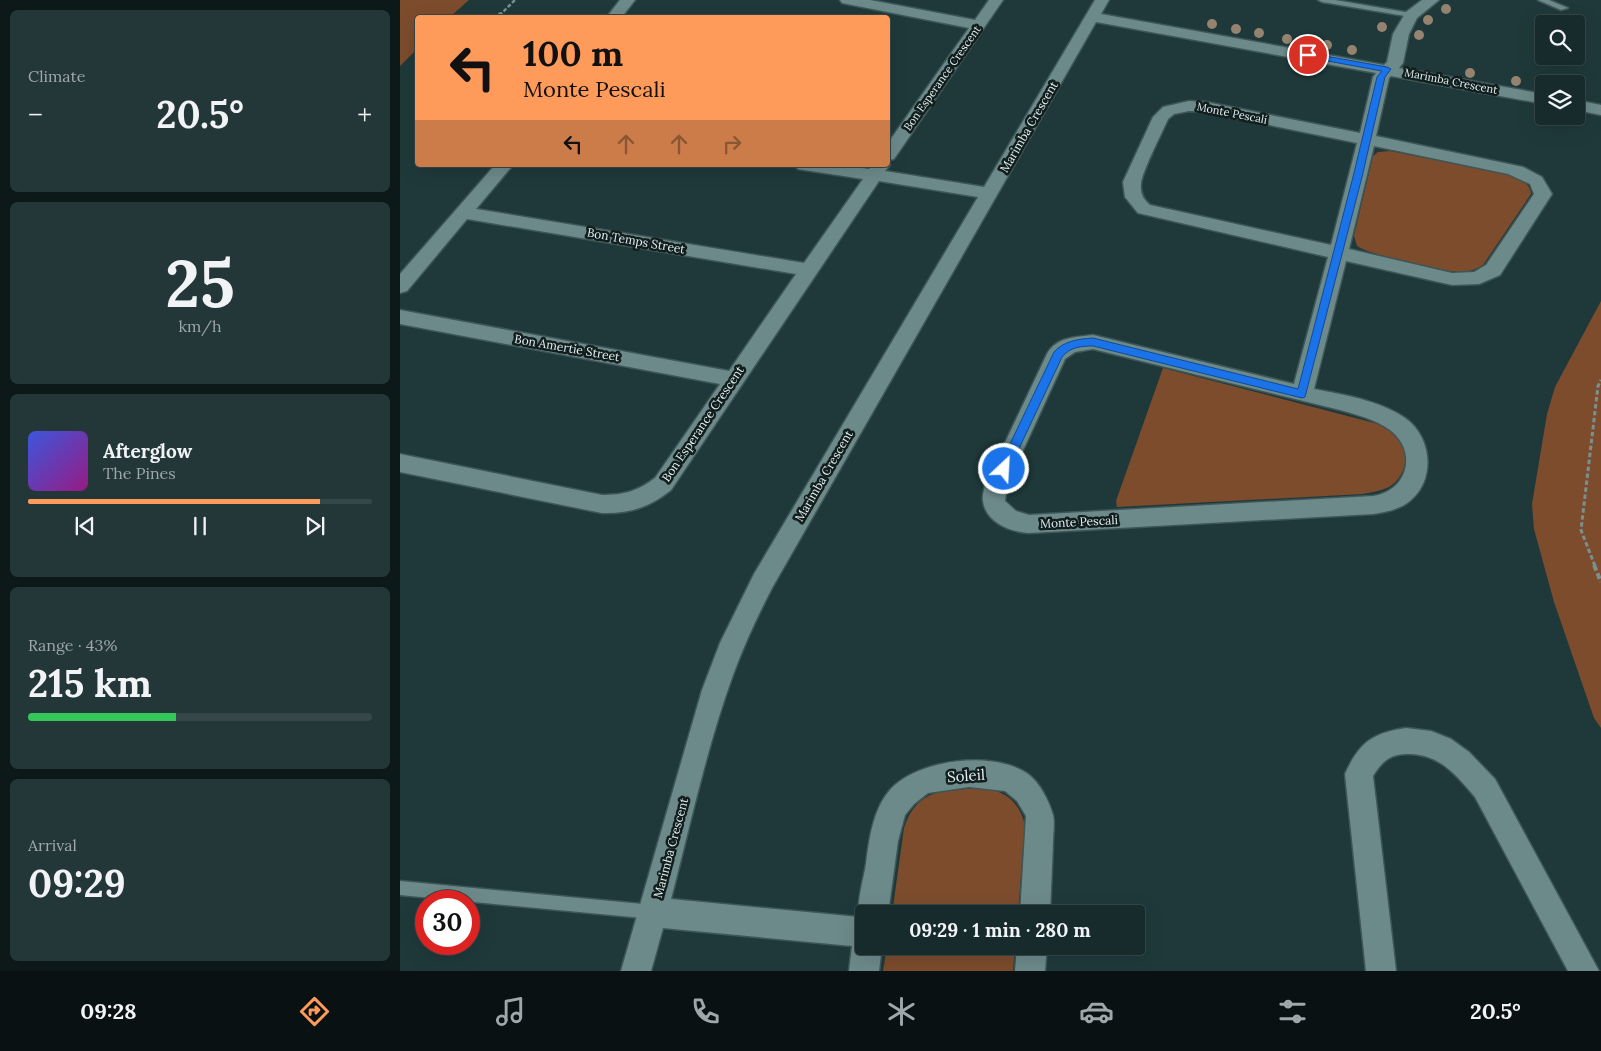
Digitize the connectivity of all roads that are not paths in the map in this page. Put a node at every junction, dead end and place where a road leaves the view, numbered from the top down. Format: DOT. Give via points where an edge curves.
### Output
graph roads {
  1 [pos="628,0"];
  2 [pos="847,0"];
  3 [pos="996,0"];
  4 [pos="1322,0"];
  5 [pos="1432,0"];
  6 [pos="1542,0"];
  7 [pos="1097,8"];
  8 [pos="1564,8"];
  9 [pos="616,15"];
  10 [pos="1410,15"];
  11 [pos="979,25"];
  12 [pos="1387,69"];
  13 [pos="1535,97"];
  14 [pos="1585,107"];
  15 [pos="1601,110"];
  16 [pos="1366,140"];
  17 [pos="890,153"];
  18 [pos="502,167"];
  19 [pos="834,167"];
  20 [pos="878,170"];
  21 [pos="989,194"];
  22 [pos="464,212"];
  23 [pos="1338,254"];
  24 [pos="809,270"];
  25 [pos="400,286"];
  26 [pos="400,318"];
  27 [pos="733,379"];
  28 [pos="1302,394"];
  29 [pos="400,463"];
  30 [pos="400,888"];
  31 [pos="874,905"];
  32 [pos="1035,905"];
  33 [pos="653,912"];
  34 [pos="855,931"];
  35 [pos="867,955"];
  36 [pos="1031,955"];
  37 [pos="636,971"];
  38 [pos="864,971"];
  39 [pos="1030,971"];
  40 [pos="1381,971"];
  41 [pos="1584,971"];
  1 -- 9 [label="street"];
  2 -- 11 [label="street"];
  3 -- 11 [label="street, Bon Esperance Crescent"];
  4 -- 10 [label="lane"];
  5 -- 10 [label="street"];
  6 -- 8 [label="lane"];
  7 -- 12 [label="street, Marimba Crescent"];
  7 -- 21 [label="street, Marimba Crescent"];
  10 -- 12 [label="street" via="1401,34 1395,63"];
  11 -- 17 [label="street, Bon Esperance Crescent"];
  12 -- 13 [label="street, Marimba Crescent"];
  12 -- 16 [label="street" via="1381,77"];
  14 -- 15 [label="street"];
  16 -- 23 [label="street"];
  16 -- 23 [label="street, Monte Pescali" via="1520,172 1535,180 1543,194 1493,270 1477,278 1452,279"];
  16 -- 23 [label="street, Monte Pescali" via="1206,107 1176,107 1161,117 1132,182 1131,192 1144,208"];
  18 -- 22 [label="street"];
  19 -- 20 [label="street"];
  20 -- 21 [label="street"];
  20 -- 24 [label="street, Bon Esperance Crescent"];
  21 -- 33 [label="street, Marimba Crescent" via="763,581 734,637 709,708"];
  22 -- 24 [label="street, Bon Temps Street"];
  22 -- 25 [label="street"];
  23 -- 28 [label="street"];
  24 -- 27 [label="street, Bon Esperance Crescent"];
  26 -- 27 [label="street, Bon Amertie Street"];
  27 -- 29 [label="street, Bon Esperance Crescent" via="663,484 635,502 602,504"];
  28 -- 28 [label="street, Monte Pescali" via="1379,413 1401,425 1413,441 1417,458 1414,476 1406,492 1392,501 1373,505 1029,524 1002,515 994,501 996,485 1057,354 1070,345 1093,342"];
  30 -- 33 [label="lane"];
  31 -- 32 [label="street, Soleil" via="888,822 894,806 913,787 934,778 984,773 1013,780 1025,789 1040,817"];
  33 -- 34 [label="street"];
  33 -- 37 [label="street, Marimba Crescent"];
  35 -- 38 [label="street"];
  36 -- 39 [label="street"];
  40 -- 41 [label="street" via="1358,774 1381,746 1424,741 1446,749 1468,767 1485,788"];
}
